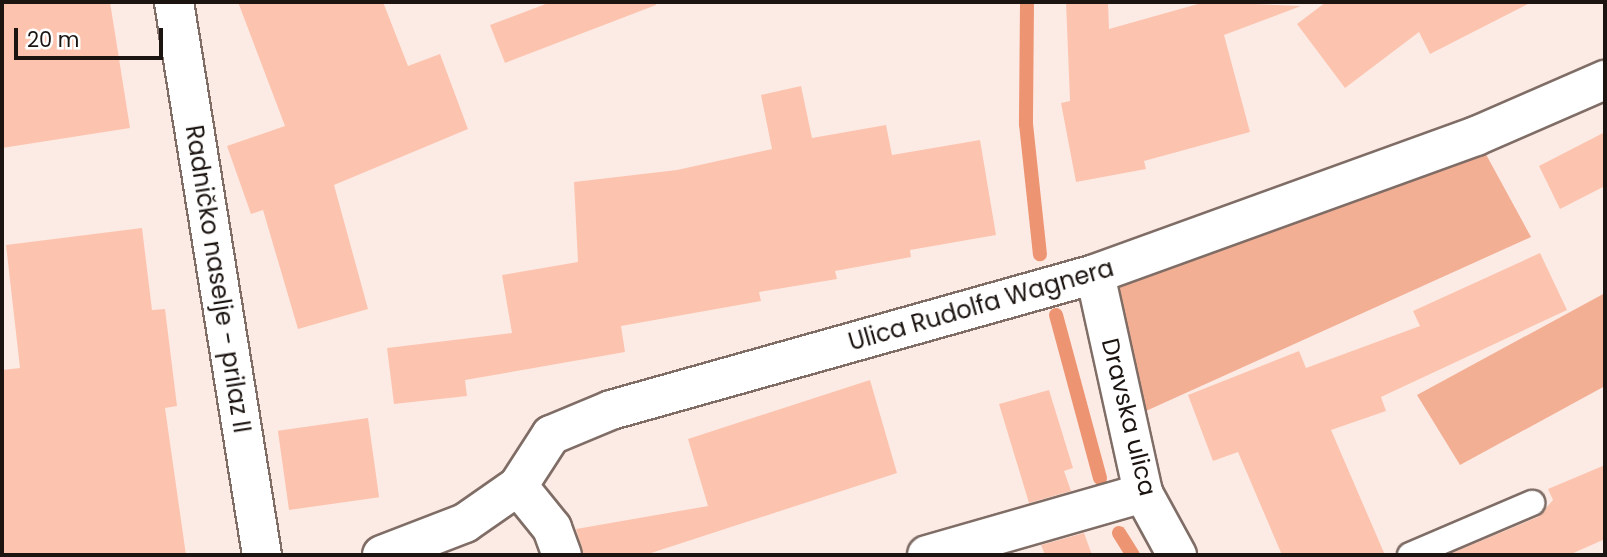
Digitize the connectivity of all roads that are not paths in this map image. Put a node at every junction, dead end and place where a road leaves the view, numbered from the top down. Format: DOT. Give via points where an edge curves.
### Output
graph roads {
  1 [pos="174,2"];
  2 [pos="1605,80"];
  3 [pos="1095,274"];
  4 [pos="517,486"];
  5 [pos="1143,493"];
  6 [pos="1532,503"];
  7 [pos="262,555"];
  8 [pos="382,555"];
  9 [pos="562,555"];
  10 [pos="927,555"];
  11 [pos="1177,555"];
  12 [pos="1409,555"];
  1 -- 7 [label="street, Radničko naselje - prilaz II"];
  2 -- 3 [label="street, Ulica Rudolfa Wagnera" via="1476,135"];
  3 -- 4 [label="street, Ulica Rudolfa Wagnera" via="611,410 551,435"];
  3 -- 5 [label="street, Dravska ulica"];
  4 -- 8 [label="street, Ulica Rudolfa Wagnera" via="465,523"];
  4 -- 9 [label="street" via="552,528"];
  5 -- 10 [label="street"];
  5 -- 11 [label="street, Dravska ulica"];
  6 -- 12 [label="lane"];
}
